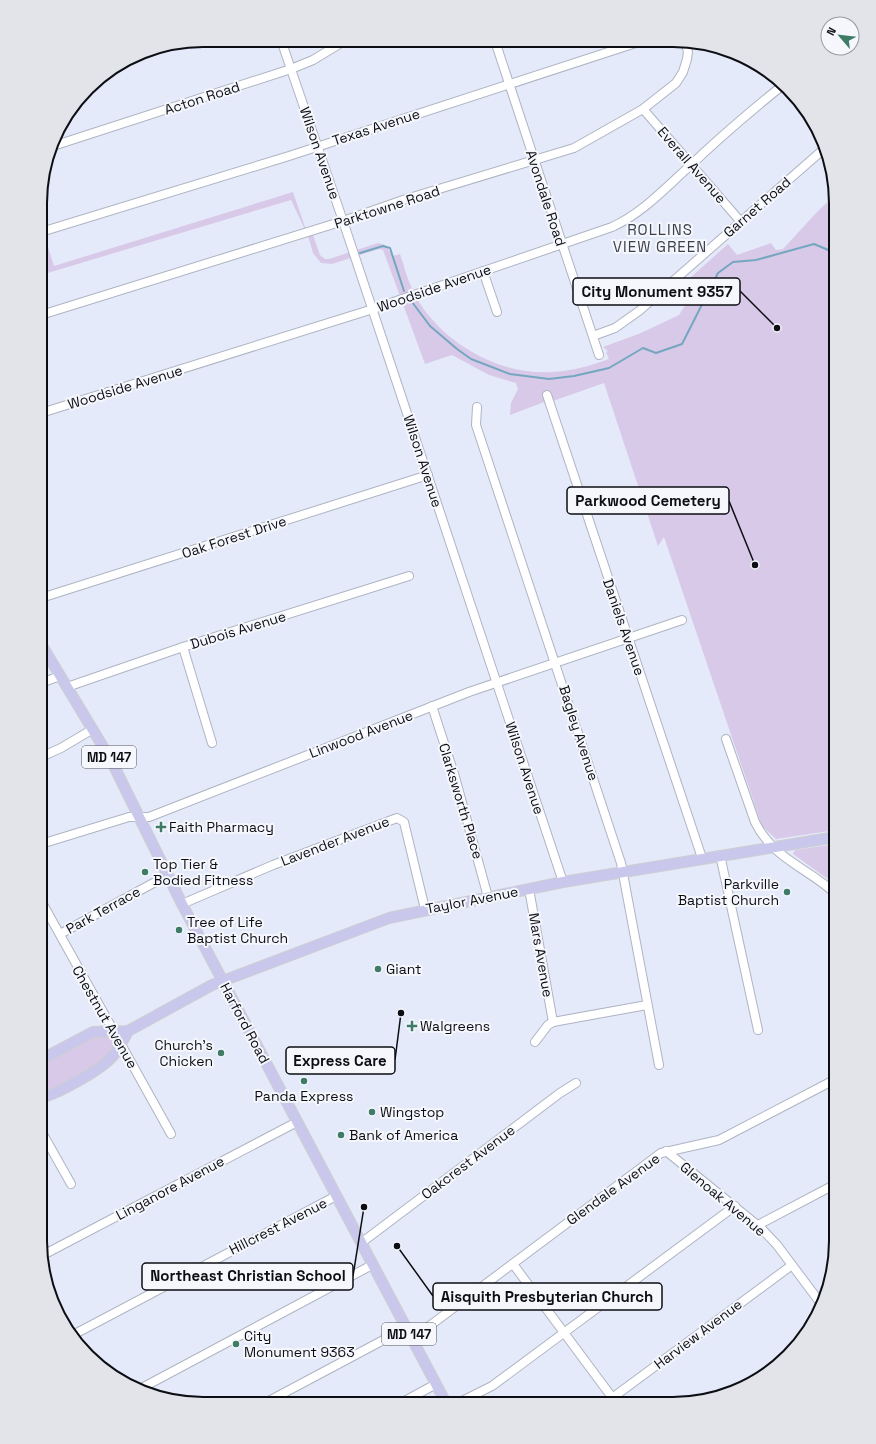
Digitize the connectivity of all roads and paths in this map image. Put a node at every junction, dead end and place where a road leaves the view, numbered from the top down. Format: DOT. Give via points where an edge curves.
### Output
graph roads {
  1 [pos="284,47"];
  2 [pos="334,47"];
  3 [pos="496,47"];
  4 [pos="623,47"];
  5 [pos="686,47"];
  6 [pos="292,69"];
  7 [pos="509,84"];
  8 [pos="779,89"];
  9 [pos="643,109"];
  10 [pos="59,144"];
  11 [pos="318,146"];
  12 [pos="821,152"];
  13 [pos="534,160"];
  14 [pos="691,164"];
  15 [pos="344,221"];
  16 [pos="741,222"];
  17 [pos="47,230"];
  18 [pos="561,245"];
  19 [pos="483,272"];
  20 [pos="372,309"];
  21 [pos="497,312"];
  22 [pos="47,313"];
  23 [pos="593,336"];
  24 [pos="599,355"];
  25 [pos="547,396"];
  26 [pos="477,407"];
  27 [pos="47,412"];
  28 [pos="428,475"];
  29 [pos="409,576"];
  30 [pos="47,596"];
  31 [pos="682,620"];
  32 [pos="628,638"];
  33 [pos="183,647"];
  34 [pos="47,654"];
  35 [pos="555,662"];
  36 [pos="59,674"];
  37 [pos="47,677"];
  38 [pos="47,680"];
  39 [pos="496,682"];
  40 [pos="67,687"];
  41 [pos="432,706"];
  42 [pos="94,729"];
  43 [pos="726,739"];
  44 [pos="212,743"];
  45 [pos="47,754"];
  46 [pos="140,817"];
  47 [pos="829,837"];
  48 [pos="47,842"];
  49 [pos="771,847"];
  50 [pos="720,855"];
  51 [pos="702,858"];
  52 [pos="623,871"];
  53 [pos="168,875"];
  54 [pos="562,882"];
  55 [pos="529,889"];
  56 [pos="829,889"];
  57 [pos="488,897"];
  58 [pos="182,904"];
  59 [pos="425,909"];
  60 [pos="47,911"];
  61 [pos="60,934"];
  62 [pos="222,980"];
  63 [pos="647,1005"];
  64 [pos="553,1022"];
  65 [pos="758,1030"];
  66 [pos="114,1031"];
  67 [pos="128,1031"];
  68 [pos="535,1042"];
  69 [pos="121,1043"];
  70 [pos="47,1056"];
  71 [pos="659,1065"];
  72 [pos="576,1083"];
  73 [pos="829,1084"];
  74 [pos="47,1095"];
  75 [pos="297,1122"];
  76 [pos="171,1134"];
  77 [pos="47,1141"];
  78 [pos="666,1151"];
  79 [pos="71,1184"];
  80 [pos="829,1188"];
  81 [pos="336,1196"];
  82 [pos="735,1206"];
  83 [pos="758,1225"];
  84 [pos="361,1243"];
  85 [pos="47,1253"];
  86 [pos="513,1264"];
  87 [pos="372,1265"];
  88 [pos="792,1265"];
  89 [pos="817,1299"];
  90 [pos="406,1328"];
  91 [pos="565,1332"];
  92 [pos="77,1333"];
  93 [pos="412,1339"];
  94 [pos="436,1384"];
  95 [pos="146,1386"];
  96 [pos="276,1397"];
  97 [pos="412,1397"];
  98 [pos="443,1397"];
  99 [pos="470,1397"];
  100 [pos="612,1397"];
  101 [pos="620,1397"];
  1 -- 6 [label="street, Wilson Avenue"];
  2 -- 6 [label="street, Acton Road"];
  3 -- 7 [label="street, Avondale Road"];
  4 -- 7 [label="street, Texas Avenue"];
  5 -- 9 [label="street, Parktowne Road" via="688,57 680,77"];
  6 -- 10 [label="street, Acton Road"];
  6 -- 11 [label="street, Wilson Avenue"];
  7 -- 11 [label="street, Texas Avenue"];
  7 -- 13 [label="street, Avondale Road"];
  8 -- 14 [label="street, Woodside Avenue"];
  9 -- 13 [label="street, Parktowne Road" via="574,148"];
  9 -- 14 [label="street, Everall Avenue"];
  11 -- 15 [label="street, Wilson Avenue"];
  11 -- 17 [label="street, Texas Avenue"];
  12 -- 16 [label="street, Garnet Road"];
  13 -- 15 [label="street, Parktowne Road"];
  13 -- 18 [label="street, Avondale Road"];
  14 -- 16 [label="street, Everall Avenue"];
  14 -- 18 [label="street, Woodside Avenue" via="626,221"];
  15 -- 20 [label="street, Wilson Avenue"];
  15 -- 22 [label="street, Parktowne Road"];
  16 -- 23 [label="street, Garnet Road" via="626,321"];
  18 -- 19 [label="street, Woodside Avenue"];
  18 -- 23 [label="street, Avondale Road"];
  19 -- 20 [label="street, Woodside Avenue"];
  19 -- 21 [label="street"];
  20 -- 27 [label="street, Woodside Avenue"];
  20 -- 28 [label="street, Wilson Avenue"];
  23 -- 24 [label="street, Avondale Road"];
  25 -- 32 [label="street, Daniels Avenue"];
  26 -- 35 [label="street, Bagley Avenue" via="476,425"];
  28 -- 30 [label="street, Oak Forest Drive"];
  28 -- 39 [label="street, Wilson Avenue"];
  29 -- 33 [label="street, Dubois Avenue"];
  31 -- 32 [label="street, Linwood Avenue"];
  32 -- 35 [label="street, Linwood Avenue"];
  32 -- 51 [label="street, Daniels Avenue"];
  33 -- 40 [label="street, Dubois Avenue"];
  33 -- 44 [label="street"];
  34 -- 36 [label="main road, Harford Road / MD 147"];
  35 -- 39 [label="street, Linwood Avenue"];
  35 -- 52 [label="street, Bagley Avenue"];
  36 -- 37 [label="street"];
  36 -- 38 [label="street"];
  36 -- 40 [label="main road, Harford Road / MD 147"];
  39 -- 41 [label="street, Linwood Avenue"];
  39 -- 54 [label="street, Wilson Avenue"];
  40 -- 42 [label="main road, Harford Road / MD 147"];
  41 -- 46 [label="street, Linwood Avenue" via="149,817"];
  41 -- 57 [label="street, Clarksworth Place" via="455,777"];
  42 -- 45 [label="street"];
  42 -- 46 [label="main road, Harford Road / MD 147"];
  43 -- 49 [label="street" via="755,822"];
  46 -- 48 [label="street, Linwood Avenue" via="129,817"];
  46 -- 53 [label="main road, Harford Road / MD 147"];
  47 -- 49 [label="main road, Taylor Avenue"];
  49 -- 50 [label="main road, Taylor Avenue"];
  49 -- 56 [label="street"];
  50 -- 51 [label="main road, Taylor Avenue"];
  50 -- 65 [label="street"];
  51 -- 52 [label="main road, Taylor Avenue"];
  52 -- 54 [label="main road, Taylor Avenue"];
  52 -- 63 [label="street, Bagley Avenue"];
  53 -- 58 [label="main road, Harford Road / MD 147"];
  53 -- 61 [label="street, Park Terrace"];
  54 -- 55 [label="main road, Taylor Avenue"];
  55 -- 57 [label="main road, Taylor Avenue"];
  55 -- 64 [label="street, Mars Avenue"];
  57 -- 59 [label="main road, Taylor Avenue"];
  58 -- 59 [label="street, Lavender Avenue" via="273,865 397,818 404,822"];
  58 -- 62 [label="main road, Harford Road / MD 147"];
  59 -- 62 [label="main road, Taylor Avenue" via="368,925"];
  60 -- 61 [label="street, Chestnut Avenue"];
  61 -- 66 [label="street, Chestnut Avenue"];
  62 -- 67 [label="main road, Taylor Avenue"];
  62 -- 75 [label="main road, Harford Road / MD 147"];
  63 -- 64 [label="street"];
  63 -- 71 [label="street, Bagley Avenue"];
  64 -- 68 [label="street"];
  66 -- 67 [label="main road, Taylor Avenue"];
  66 -- 69 [label="street, Chestnut Avenue"];
  66 -- 70 [label="main road, Taylor Avenue" via="92,1032"];
  67 -- 69 [label="main road"];
  69 -- 74 [label="main road" via="114,1055 104,1064"];
  69 -- 76 [label="street, Chestnut Avenue"];
  72 -- 84 [label="street, Oakcrest Avenue"];
  73 -- 78 [label="street, Glendale Avenue" via="719,1140 701,1146"];
  75 -- 81 [label="main road, Harford Road / MD 147"];
  75 -- 85 [label="street, Linganore Avenue"];
  77 -- 79 [label="street"];
  78 -- 82 [label="street, Glenoak Avenue"];
  78 -- 86 [label="street, Glendale Avenue"];
  80 -- 83 [label="street"];
  81 -- 84 [label="main road, Harford Road / MD 147"];
  81 -- 92 [label="street, Hillcrest Avenue"];
  82 -- 83 [label="street, Glenoak Avenue"];
  82 -- 91 [label="street"];
  83 -- 88 [label="street, Glenoak Avenue"];
  84 -- 87 [label="main road, Harford Road / MD 147"];
  86 -- 91 [label="street"];
  86 -- 93 [label="street, Glendale Avenue"];
  87 -- 90 [label="main road, Harford Road / MD 147"];
  87 -- 95 [label="street"];
  88 -- 89 [label="street, Glenoak Avenue"];
  88 -- 101 [label="street, Harview Avenue"];
  90 -- 93 [label="main road, Harford Road / MD 147"];
  90 -- 96 [label="street"];
  91 -- 99 [label="street" via="492,1386"];
  91 -- 100 [label="street"];
  93 -- 94 [label="main road, Harford Road / MD 147"];
  94 -- 97 [label="street"];
  94 -- 98 [label="main road, Harford Road / MD 147"];
}
